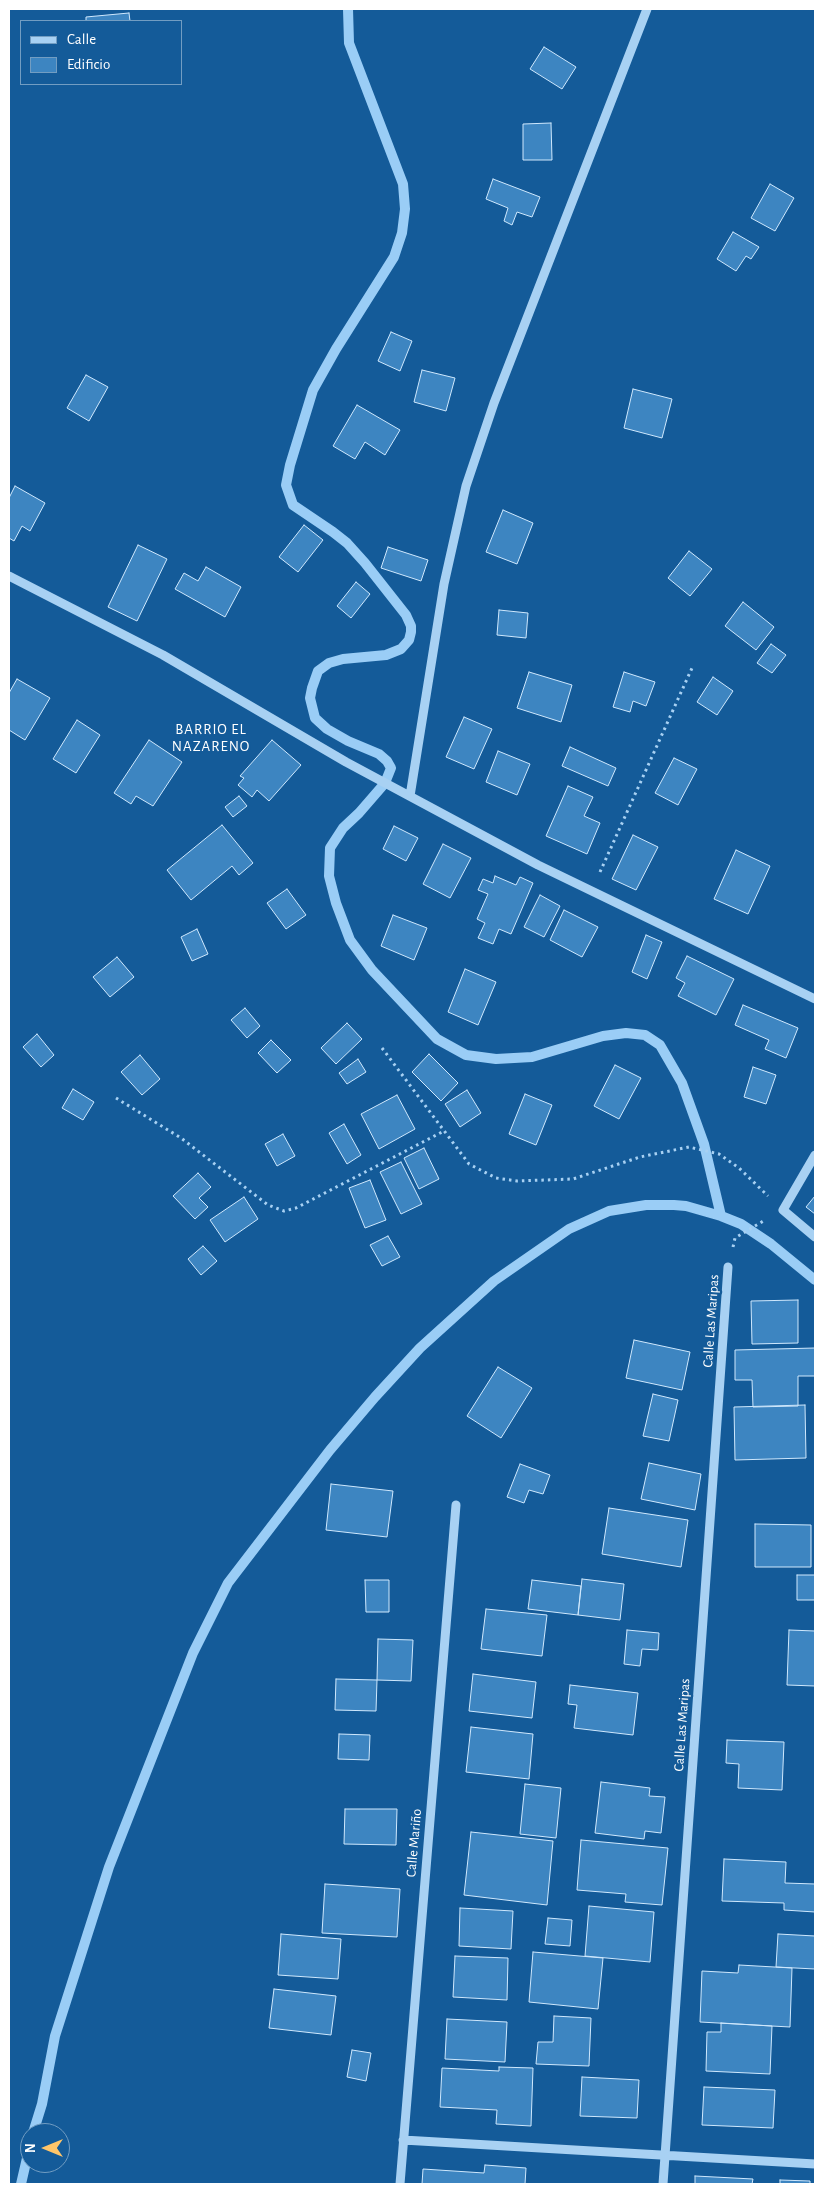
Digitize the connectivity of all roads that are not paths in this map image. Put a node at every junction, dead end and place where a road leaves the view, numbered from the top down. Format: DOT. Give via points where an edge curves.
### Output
graph roads {
  1 [pos="647,9"];
  2 [pos="9,576"];
  3 [pos="410,796"];
  4 [pos="815,1000"];
  5 [pos="815,1155"];
  6 [pos="815,1236"];
  7 [pos="728,1267"];
  8 [pos="456,1504"];
  9 [pos="403,2140"];
  10 [pos="664,2156"];
  11 [pos="815,2164"];
  12 [pos="400,2184"];
  13 [pos="664,2184"];
  1 -- 3 [label="street" via="494,403 466,486 444,584"];
  2 -- 3 [label="street" via="163,655"];
  3 -- 4 [label="street" via="538,865"];
  5 -- 6 [label="street" via="783,1210"];
  7 -- 10 [label="street, Calle Las Maripas"];
  8 -- 9 [label="street, Calle Mariño"];
  9 -- 10 [label="street"];
  9 -- 12 [label="street, Calle Mariño"];
  10 -- 11 [label="street"];
  10 -- 13 [label="street, Calle Las Maripas"];
}
